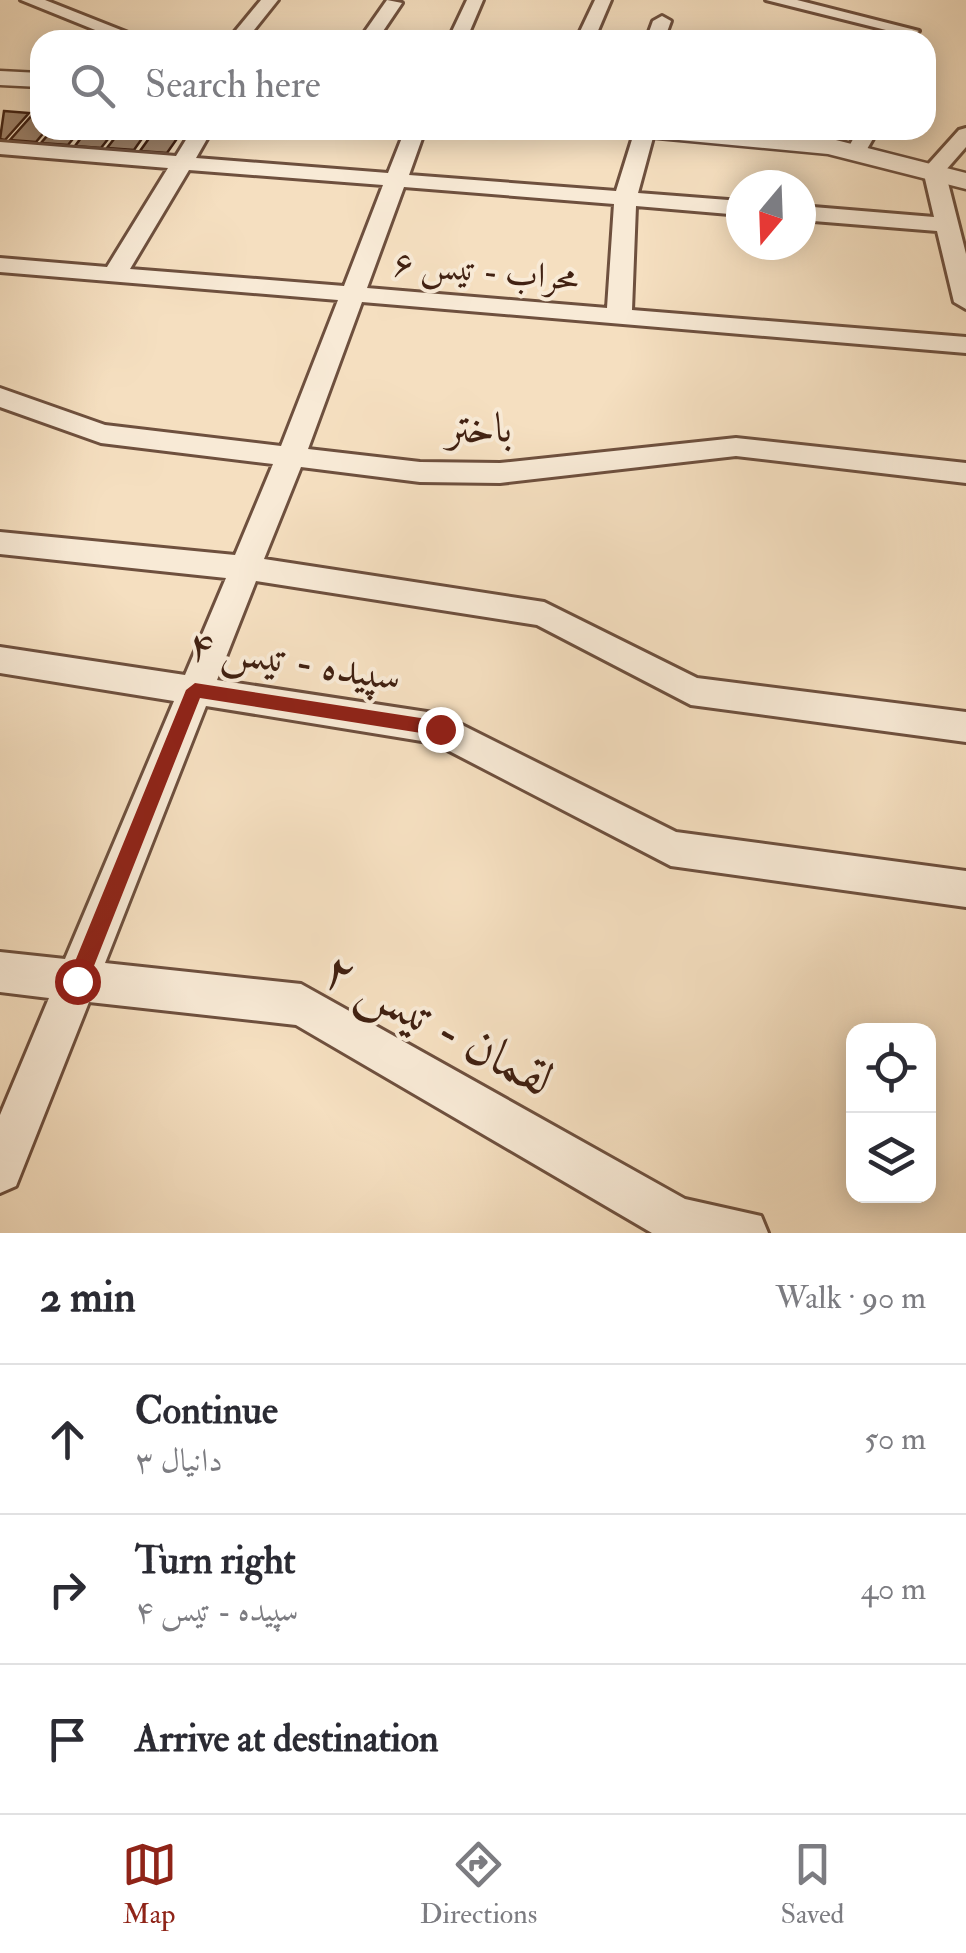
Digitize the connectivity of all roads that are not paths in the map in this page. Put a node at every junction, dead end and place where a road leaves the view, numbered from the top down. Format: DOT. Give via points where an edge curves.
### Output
graph roads {
  1 [pos="30,0"];
  2 [pos="270,0"];
  3 [pos="475,0"];
  4 [pos="603,0"];
  5 [pos="774,0"];
  6 [pos="393,3"];
  7 [pos="662,20"];
  8 [pos="111,30"];
  9 [pos="245,30"];
  10 [pos="375,30"];
  11 [pos="462,30"];
  12 [pos="590,30"];
  13 [pos="658,30"];
  14 [pos="906,30"];
  15 [pos="0,78"];
  16 [pos="30,80"];
  17 [pos="966,134"];
  18 [pos="195,140"];
  19 [pos="412,140"];
  20 [pos="643,140"];
  21 [pos="862,141"];
  22 [pos="0,148"];
  23 [pos="180,163"];
  24 [pos="934,170"];
  25 [pos="396,180"];
  26 [pos="966,181"];
  27 [pos="625,199"];
  28 [pos="726,207"];
  29 [pos="816,214"];
  30 [pos="948,224"];
  31 [pos="0,265"];
  32 [pos="114,275"];
  33 [pos="355,295"];
  34 [pos="966,302"];
  35 [pos="618,317"];
  36 [pos="966,346"];
  37 [pos="0,398"];
  38 [pos="291,456"];
  39 [pos="966,473"];
  40 [pos="0,543"];
  41 [pos="244,568"];
  42 [pos="0,660"];
  43 [pos="195,690"];
  44 [pos="966,727"];
  45 [pos="966,889"];
  46 [pos="0,972"];
  47 [pos="77,981"];
  48 [pos="0,1170"];
  49 [pos="744,1233"];
  1 -- 8 [label="street"];
  2 -- 9 [label="street"];
  3 -- 11 [label="street"];
  4 -- 12 [label="street"];
  5 -- 14 [label="street"];
  6 -- 10 [label="street"];
  7 -- 13 [label="street"];
  15 -- 16 [label="street"];
  17 -- 24 [label="street"];
  18 -- 23 [label="street"];
  19 -- 25 [label="street"];
  20 -- 27 [label="street"];
  21 -- 24 [label="street"];
  22 -- 23 [label="street"];
  23 -- 25 [label="street"];
  23 -- 32 [label="street"];
  24 -- 26 [label="street"];
  24 -- 30 [label="street"];
  25 -- 27 [label="street"];
  25 -- 33 [label="street"];
  27 -- 28 [label="street"];
  27 -- 35 [label="street"];
  29 -- 30 [label="street"];
  30 -- 34 [label="street"];
  31 -- 32 [label="street, محراب - تیس ۶"];
  32 -- 33 [label="street, محراب - تیس ۶"];
  33 -- 35 [label="street, محراب - تیس ۶"];
  33 -- 38 [label="street"];
  35 -- 36 [label="street, محراب - تیس ۶"];
  37 -- 38 [label="street, باختر" via="101,434"];
  38 -- 39 [label="street, باختر" via="500,474 736,447"];
  38 -- 41 [label="street"];
  40 -- 41 [label="street"];
  41 -- 43 [label="street"];
  41 -- 44 [label="street" via="544,614 691,691"];
  42 -- 43 [label="street, سپیده - تیس ۴"];
  43 -- 45 [label="street, سپیده - تیس ۴" via="440,729 671,849"];
  43 -- 47 [label="street"];
  46 -- 47 [label="street, لقمان - تیس ۲"];
  47 -- 48 [label="street"];
  47 -- 49 [label="street, لقمان - تیس ۲" via="300,1005 679,1222"];
}
